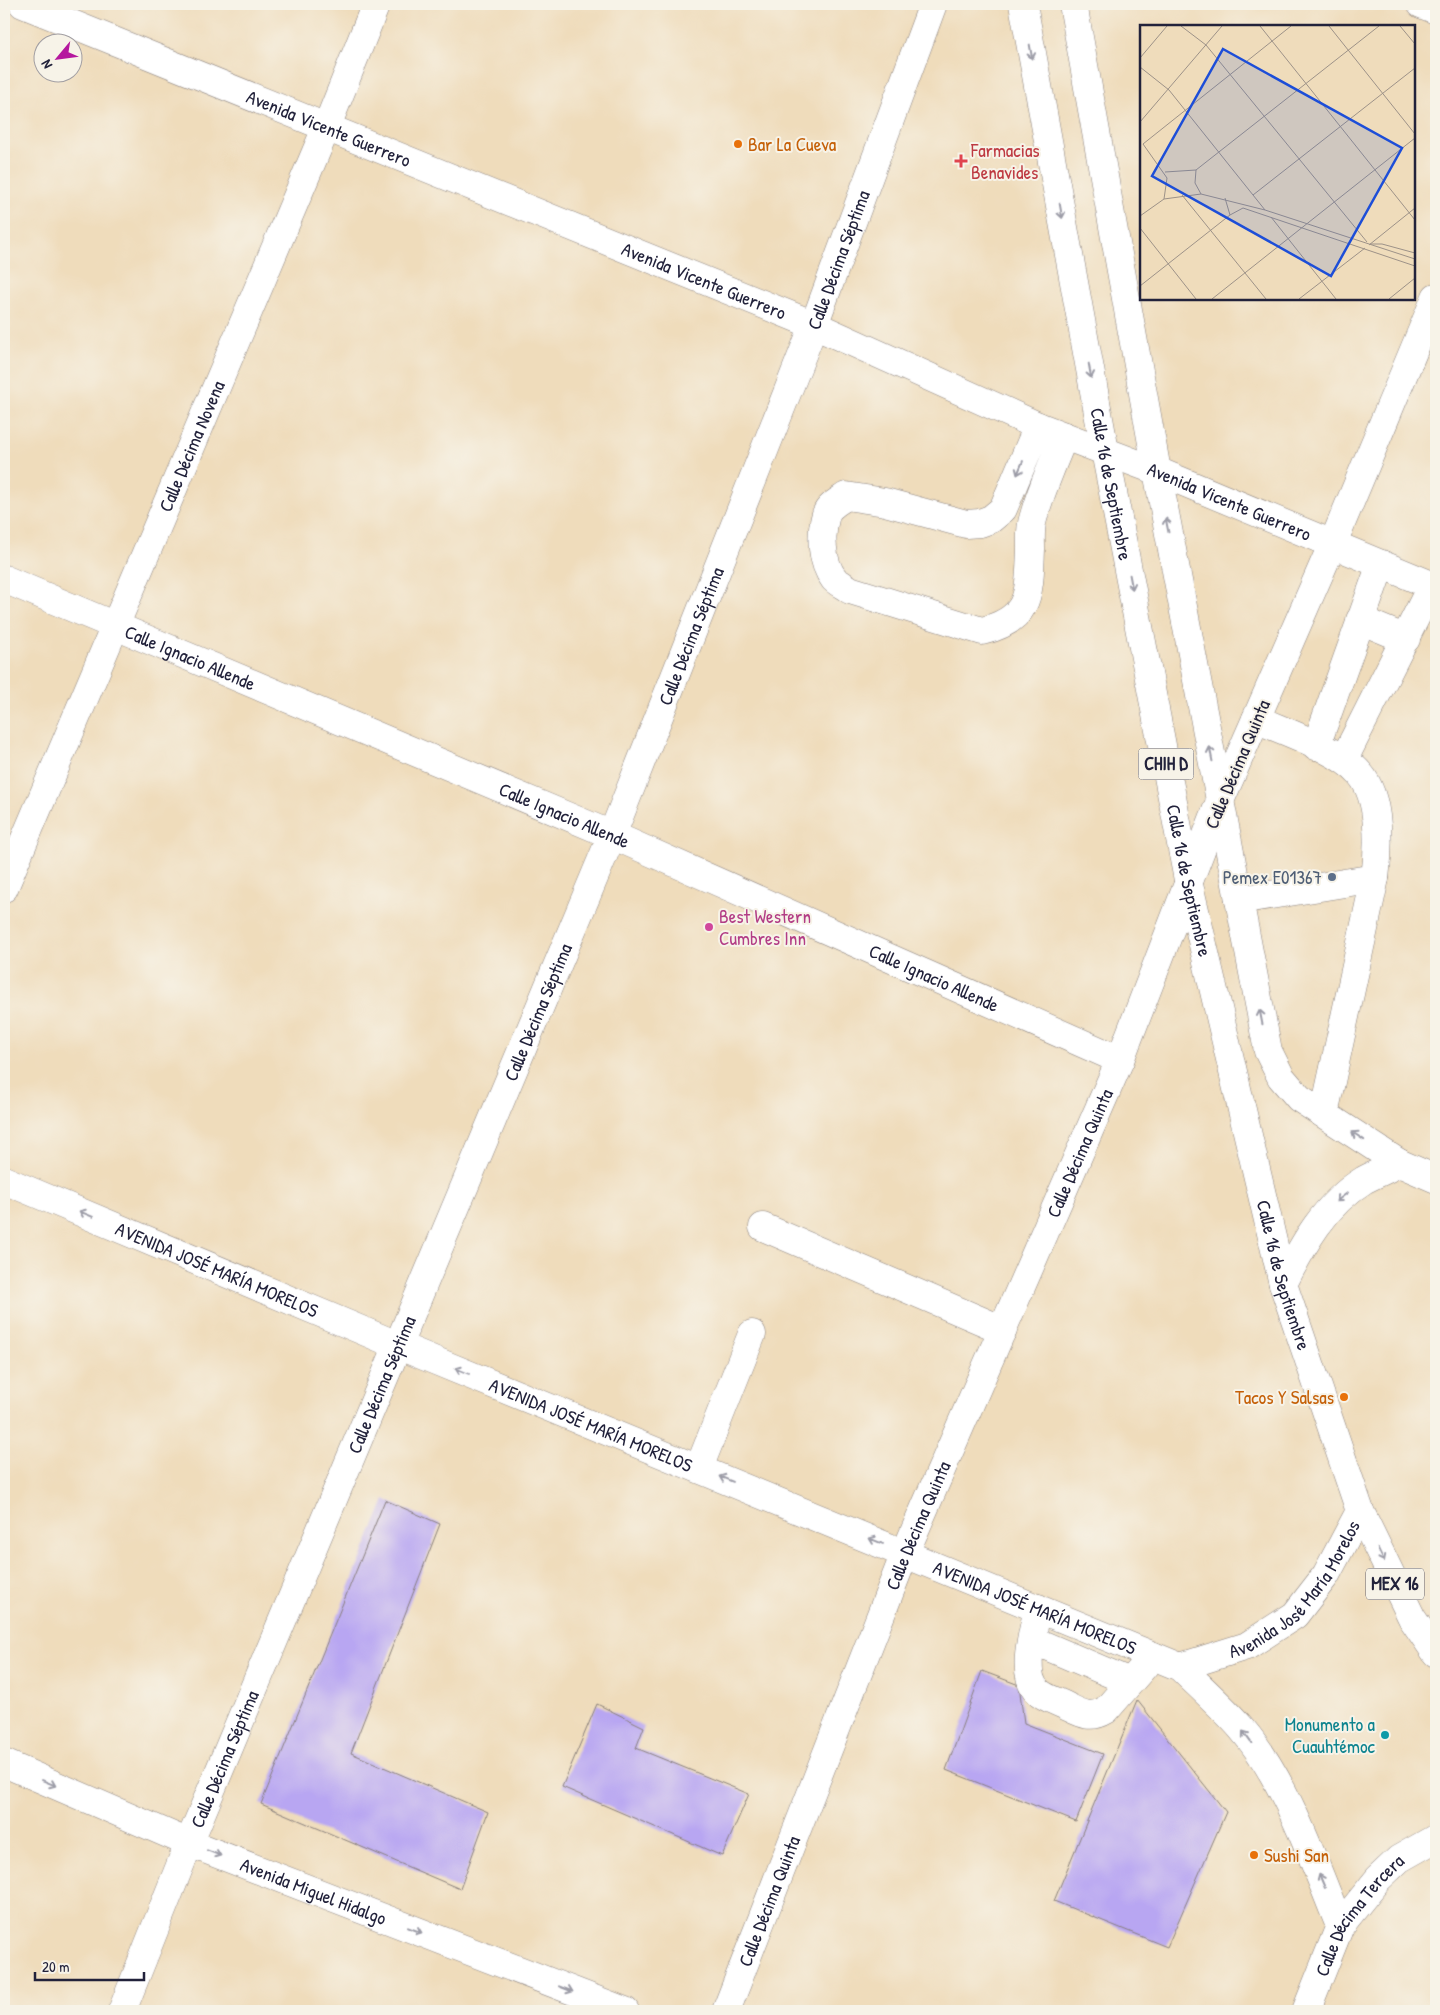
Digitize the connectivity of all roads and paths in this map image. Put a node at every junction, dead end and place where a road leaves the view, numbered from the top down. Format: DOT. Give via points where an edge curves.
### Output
graph roads {
  1 [pos="23,4"];
  2 [pos="376,4"];
  3 [pos="934,4"];
  4 [pos="1022,4"];
  5 [pos="1073,4"];
  6 [pos="1421,4"];
  7 [pos="1436,10"];
  8 [pos="327,126"];
  9 [pos="1436,297"];
  10 [pos="814,325"];
  11 [pos="1038,426"];
  12 [pos="1064,436"];
  13 [pos="1105,451"];
  14 [pos="1157,471"];
  15 [pos="1003,509"];
  16 [pos="1032,520"];
  17 [pos="1333,543"];
  18 [pos="1381,564"];
  19 [pos="4,579"];
  20 [pos="1434,586"];
  21 [pos="1360,620"];
  22 [pos="114,625"];
  23 [pos="1406,638"];
  24 [pos="1256,719"];
  25 [pos="1316,746"];
  26 [pos="1344,760"];
  27 [pos="1220,801"];
  28 [pos="612,835"];
  29 [pos="1375,878"];
  30 [pos="1189,885"];
  31 [pos="4,888"];
  32 [pos="1239,900"];
  33 [pos="1120,1060"];
  34 [pos="1324,1114"];
  35 [pos="1399,1163"];
  36 [pos="1436,1179"];
  37 [pos="4,1180"];
  38 [pos="763,1227"];
  39 [pos="1283,1284"];
  40 [pos="1003,1330"];
  41 [pos="752,1334"];
  42 [pos="397,1345"];
  43 [pos="699,1468"];
  44 [pos="1360,1512"];
  45 [pos="905,1553"];
  46 [pos="1038,1608"];
  47 [pos="1032,1640"];
  48 [pos="1436,1653"];
  49 [pos="1153,1656"];
  50 [pos="1180,1666"];
  51 [pos="1130,1682"];
  52 [pos="4,1763"];
  53 [pos="1436,1838"];
  54 [pos="189,1843"];
  55 [pos="1340,1926"];
  56 [pos="122,2011"];
  57 [pos="625,2011"];
  58 [pos="726,2011"];
  59 [pos="1306,2011"];
  1 -- 8 [label="main road, Avenida Vicente Guerrero"];
  2 -- 8 [label="main road, Calle Décima Novena"];
  3 -- 10 [label="main road, Calle Décima Séptima"];
  4 -- 13 [label="main road, Calle 16 de Septiembre / CHIH D, one-way"];
  5 -- 14 [label="main road, CHIH D"];
  6 -- 7 [label="main road"];
  8 -- 10 [label="main road, Avenida Vicente Guerrero"];
  8 -- 22 [label="main road, Calle Décima Novena"];
  9 -- 17 [label="main road, Calle Décima Quinta"];
  10 -- 11 [label="main road, Avenida Vicente Guerrero"];
  10 -- 28 [label="main road, Calle Décima Séptima"];
  11 -- 12 [label="main road, Avenida Vicente Guerrero"];
  11 -- 15 [label="main road, one-way"];
  12 -- 13 [label="main road, Avenida Vicente Guerrero"];
  12 -- 16 [label="main road"];
  13 -- 14 [label="main road, Avenida Vicente Guerrero"];
  13 -- 30 [label="main road, Calle 16 de Septiembre / CHIH D, one-way"];
  14 -- 17 [label="main road, Avenida Vicente Guerrero"];
  27 -- 14 [label="main road, CHIH D, one-way"];
  15 -- 16 [label="main road"];
  15 -- 16 [label="main road" via="992,519 966,524 885,502 846,496 826,513 823,547 826,566 835,580 850,590 982,631 991,629 1012,621 1022,609 1027,593"];
  17 -- 18 [label="main road, Avenida Vicente Guerrero"];
  17 -- 24 [label="main road, Calle Décima Quinta"];
  18 -- 20 [label="main road, Avenida Vicente Guerrero"];
  18 -- 21 [label="main road"];
  19 -- 22 [label="main road, Calle Ignacio Allende"];
  20 -- 23 [label="main road"];
  21 -- 23 [label="main road"];
  21 -- 25 [label="main road"];
  22 -- 28 [label="main road, Calle Ignacio Allende"];
  22 -- 31 [label="main road, Calle Décima Novena"];
  23 -- 26 [label="main road"];
  24 -- 25 [label="main road"];
  24 -- 27 [label="main road, Calle Décima Quinta"];
  25 -- 26 [label="main road"];
  26 -- 29 [label="main road" via="1368,786 1378,841"];
  27 -- 30 [label="main road, Calle Décima Quinta"];
  27 -- 32 [label="main road, CHIH D"];
  28 -- 33 [label="main road, Calle Ignacio Allende"];
  28 -- 42 [label="main road, Calle Décima Séptima"];
  29 -- 32 [label="main road"];
  29 -- 34 [label="main road"];
  30 -- 33 [label="main road, Calle Décima Quinta"];
  30 -- 39 [label="main road, Calle 16 de Septiembre / CHIH D"];
  34 -- 32 [label="main road, CHIH D, one-way" via="1299,1098 1281,1077 1268,1051"];
  33 -- 40 [label="main road, Calle Décima Quinta"];
  35 -- 34 [label="main road, CHIH D, one-way"];
  35 -- 36 [label="main road"];
  35 -- 39 [label="main road, one-way" via="1364,1180 1335,1202 1306,1240"];
  42 -- 37 [label="main road, AVENIDA JOSÉ MARÍA MORELOS, one-way"];
  38 -- 40 [label="main road"];
  39 -- 44 [label="main road, Calle 16 de Septiembre / CHIH D"];
  40 -- 45 [label="main road, Calle Décima Quinta"];
  41 -- 43 [label="main road"];
  43 -- 42 [label="main road, AVENIDA JOSÉ MARÍA MORELOS, one-way"];
  42 -- 54 [label="main road, Calle Décima Séptima"];
  45 -- 43 [label="main road, AVENIDA JOSÉ MARÍA MORELOS, one-way"];
  44 -- 48 [label="main road, Avenida José María Morelos / MEX 16, one-way" via="1412,1618"];
  44 -- 50 [label="main road, Avenida José María Morelos" via="1326,1576 1295,1615 1247,1646"];
  45 -- 46 [label="main road, AVENIDA JOSÉ MARÍA MORELOS"];
  45 -- 58 [label="main road, Calle Décima Quinta"];
  46 -- 47 [label="main road"];
  46 -- 49 [label="main road, AVENIDA JOSÉ MARÍA MORELOS"];
  47 -- 51 [label="main road"];
  47 -- 51 [label="main road" via="1029,1670 1039,1692 1087,1717 1106,1710"];
  49 -- 50 [label="main road, AVENIDA JOSÉ MARÍA MORELOS"];
  49 -- 51 [label="main road"];
  55 -- 50 [label="main road, one-way" via="1299,1829 1260,1754 1242,1729"];
  52 -- 54 [label="main road, Avenida Miguel Hidalgo, one-way"];
  53 -- 55 [label="main road, Calle Décima Tercera" via="1385,1872"];
  54 -- 56 [label="main road, Calle Décima Séptima"];
  54 -- 57 [label="main road, Avenida Miguel Hidalgo, one-way"];
  55 -- 59 [label="main road, Calle Décima Tercera"];
}
